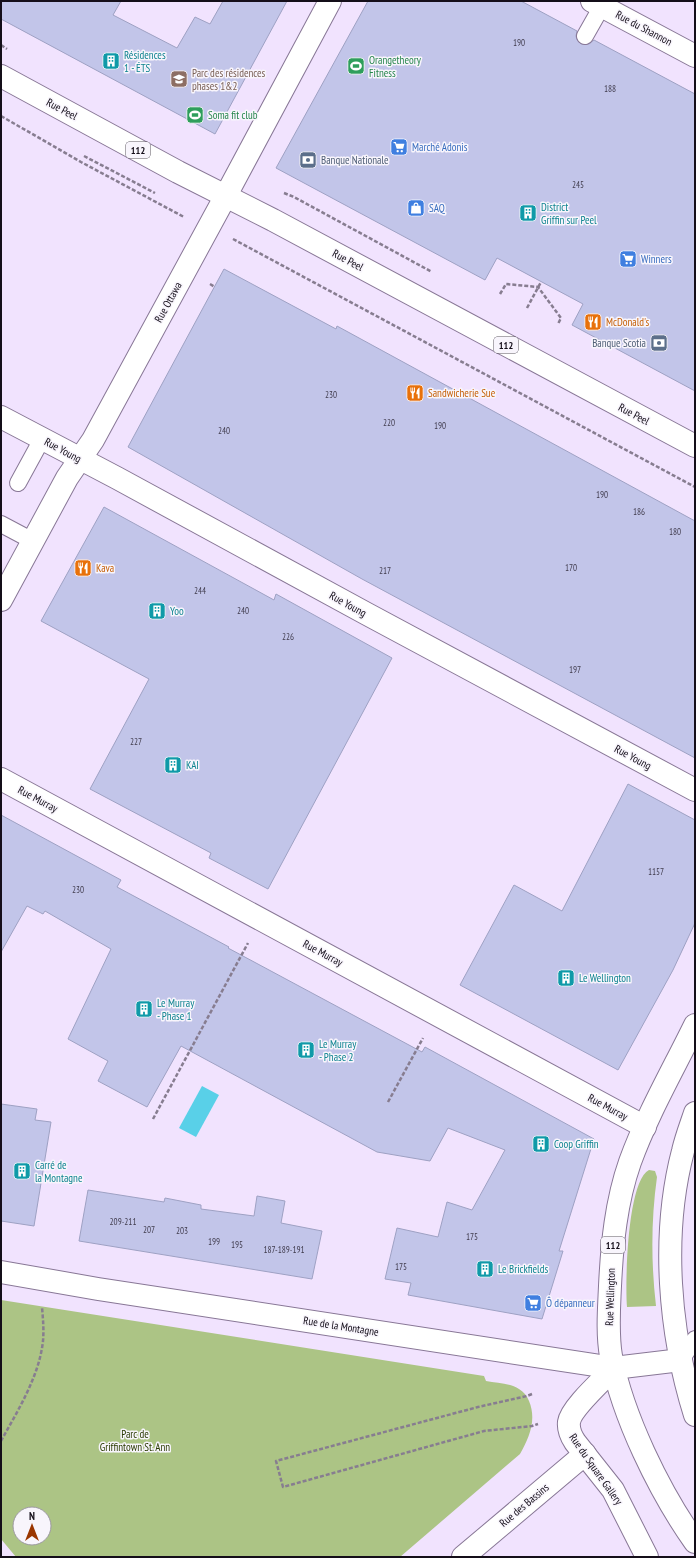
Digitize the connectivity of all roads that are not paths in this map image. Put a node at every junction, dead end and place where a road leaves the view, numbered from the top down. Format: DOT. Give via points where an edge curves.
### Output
graph roads {
  1 [pos="330,1"];
  2 [pos="597,4"];
  3 [pos="586,36"];
  4 [pos="695,56"];
  5 [pos="1,76"];
  6 [pos="225,196"];
  7 [pos="1,417"];
  8 [pos="42,439"];
  9 [pos="695,446"];
  10 [pos="81,459"];
  11 [pos="18,483"];
  12 [pos="1,524"];
  13 [pos="33,541"];
  14 [pos="1,600"];
  15 [pos="1,779"];
  16 [pos="695,790"];
  17 [pos="695,1025"];
  18 [pos="695,1113"];
  19 [pos="645,1127"];
  20 [pos="689,1154"];
  21 [pos="1,1272"];
  22 [pos="695,1338"];
  23 [pos="681,1360"];
  24 [pos="614,1368"];
  25 [pos="695,1415"];
  26 [pos="585,1454"];
  27 [pos="695,1542"];
  28 [pos="463,1557"];
  29 [pos="647,1557"];
  1 -- 6 [label="street, Rue Ottawa"];
  2 -- 3 [label="lane"];
  2 -- 4 [label="street, Rue du Shannon"];
  5 -- 6 [label="street, Rue Peel / 112"];
  6 -- 9 [label="street, Rue Peel / 112"];
  6 -- 10 [label="street, Rue Ottawa"];
  7 -- 8 [label="street, Rue Young"];
  8 -- 10 [label="street, Rue Young"];
  8 -- 11 [label="lane"];
  10 -- 13 [label="street, Rue Ottawa" via="67,478"];
  10 -- 16 [label="street, Rue Young"];
  12 -- 13 [label="lane"];
  13 -- 14 [label="street, Rue Ottawa"];
  15 -- 19 [label="street, Rue Murray"];
  17 -- 19 [label="street, Rue Wellington / 112"];
  18 -- 20 [label="street"];
  19 -- 24 [label="street, Rue Wellington / 112" via="626,1176 614,1229 609,1303"];
  20 -- 23 [label="street" via="673,1209 670,1269"];
  21 -- 24 [label="street, Rue de la Montagne"];
  22 -- 23 [label="lane"];
  23 -- 24 [label="street, Rue de la Montagne"];
  23 -- 25 [label="street"];
  24 -- 26 [label="street, Rue du Square Gallery" via="571,1416 570,1435"];
  24 -- 27 [label="street, Rue Wellington / 112" via="632,1424 652,1467 668,1499"];
  26 -- 28 [label="street, Rue des Bassins"];
  26 -- 29 [label="street, Rue du Square Gallery" via="613,1490"];
}
